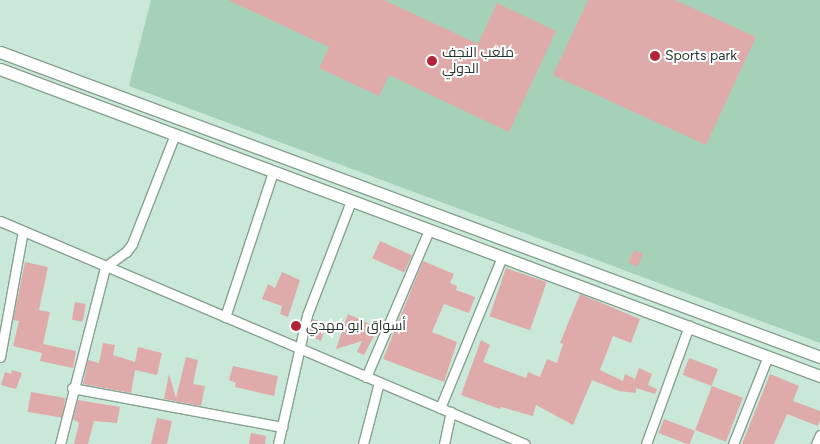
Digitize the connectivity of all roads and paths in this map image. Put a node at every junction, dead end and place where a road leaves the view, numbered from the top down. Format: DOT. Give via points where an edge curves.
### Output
graph roads {
  1 [pos="0,52"];
  2 [pos="0,69"];
  3 [pos="174,134"];
  4 [pos="273,172"];
  5 [pos="351,201"];
  6 [pos="0,222"];
  7 [pos="429,230"];
  8 [pos="22,231"];
  9 [pos="502,257"];
  10 [pos="105,267"];
  11 [pos="225,317"];
  12 [pos="689,326"];
  13 [pos="298,348"];
  14 [pos="768,356"];
  15 [pos="820,356"];
  16 [pos="0,357"];
  17 [pos="820,376"];
  18 [pos="366,377"];
  19 [pos="379,382"];
  20 [pos="72,388"];
  21 [pos="440,408"];
  22 [pos="451,412"];
  23 [pos="282,427"];
  24 [pos="820,435"];
  25 [pos="60,444"];
  26 [pos="278,444"];
  27 [pos="363,444"];
  28 [pos="444,444"];
  29 [pos="525,444"];
  30 [pos="646,444"];
  31 [pos="733,444"];
  32 [pos="816,444"];
  1 -- 15 [label="street"];
  2 -- 3 [label="street"];
  3 -- 4 [label="street"];
  3 -- 10 [label="street" via="132,244"];
  4 -- 5 [label="street"];
  4 -- 11 [label="street"];
  5 -- 7 [label="street"];
  5 -- 13 [label="street" via="307,315"];
  6 -- 8 [label="street"];
  7 -- 9 [label="street"];
  7 -- 18 [label="street"];
  8 -- 10 [label="street"];
  8 -- 16 [label="street"];
  9 -- 12 [label="street"];
  9 -- 21 [label="street"];
  10 -- 11 [label="street"];
  10 -- 20 [label="street"];
  11 -- 13 [label="street"];
  12 -- 14 [label="street"];
  12 -- 30 [label="street"];
  13 -- 18 [label="street"];
  13 -- 23 [label="street"];
  14 -- 17 [label="street"];
  14 -- 31 [label="street"];
  18 -- 19 [label="street"];
  19 -- 21 [label="street"];
  19 -- 27 [label="street"];
  20 -- 23 [label="street"];
  20 -- 25 [label="street"];
  21 -- 22 [label="street"];
  22 -- 28 [label="street"];
  22 -- 29 [label="street"];
  23 -- 26 [label="street"];
  24 -- 32 [label="street"];
}
